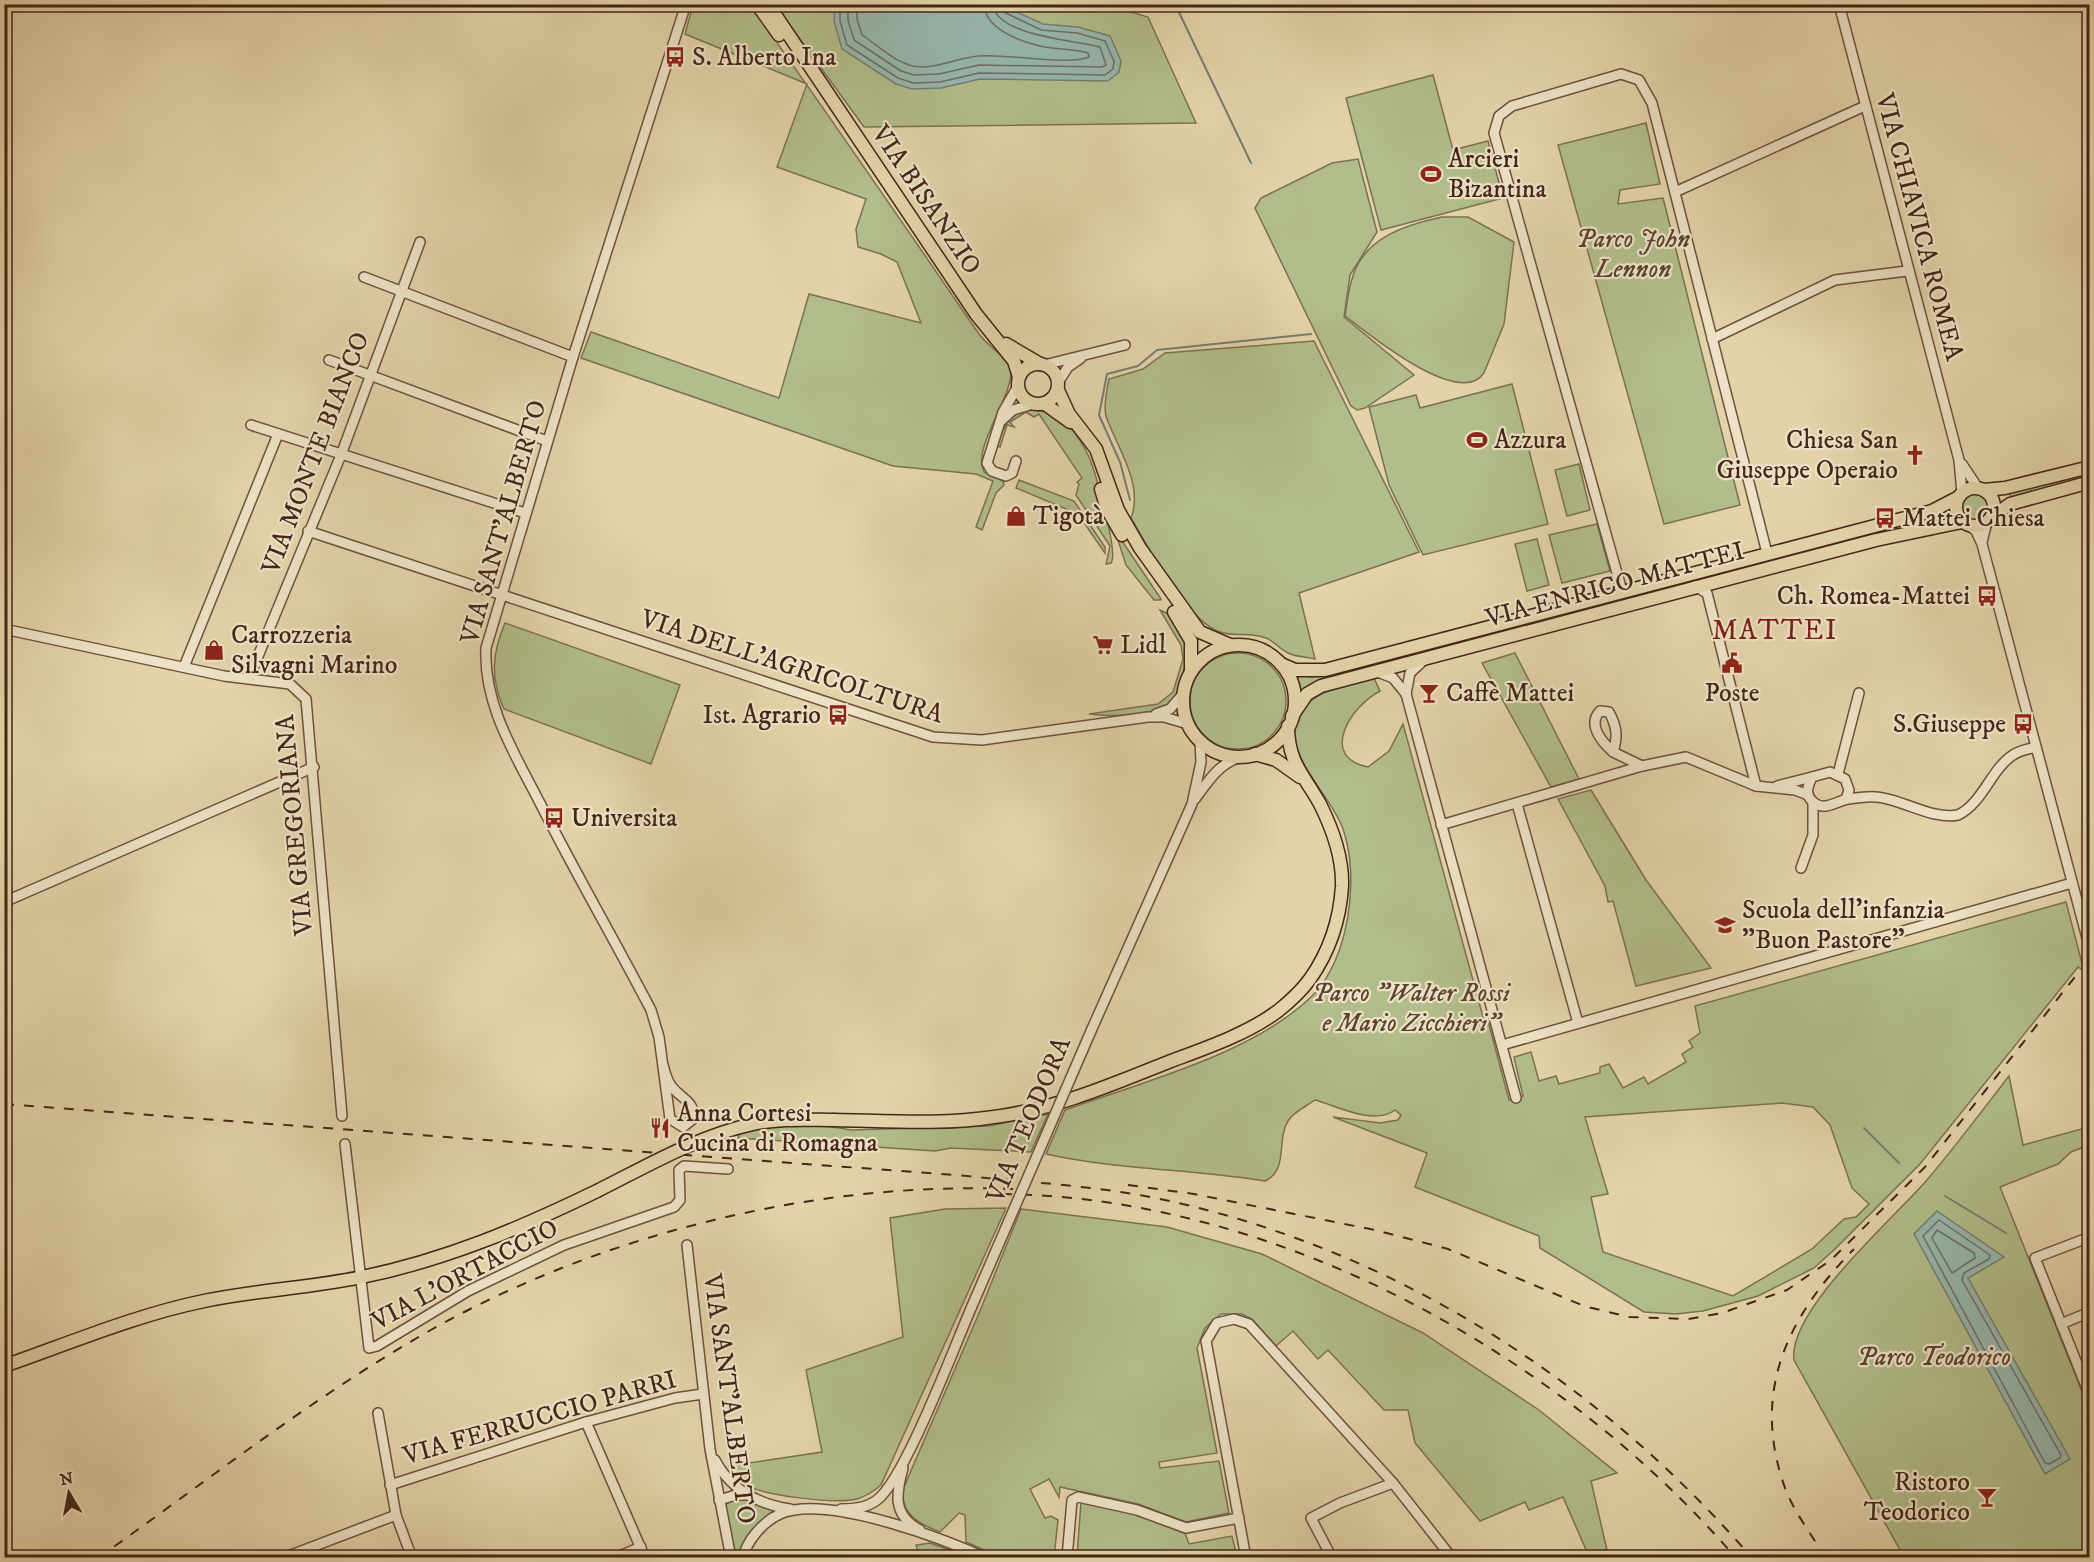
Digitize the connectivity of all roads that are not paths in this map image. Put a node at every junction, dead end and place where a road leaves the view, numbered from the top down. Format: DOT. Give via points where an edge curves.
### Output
graph roads {
  1 [pos="686,4"];
  2 [pos="757,4"];
  3 [pos="768,4"];
  4 [pos="1839,4"];
  5 [pos="823,90"];
  6 [pos="1865,106"];
  7 [pos="1675,192"];
  8 [pos="420,242"];
  9 [pos="1907,270"];
  10 [pos="364,277"];
  11 [pos="401,291"];
  12 [pos="993,334"];
  13 [pos="1712,339"];
  14 [pos="1125,345"];
  15 [pos="1088,355"];
  16 [pos="573,357"];
  17 [pos="328,360"];
  18 [pos="1042,364"];
  19 [pos="369,375"];
  20 [pos="1018,381"];
  21 [pos="1058,386"];
  22 [pos="1039,404"];
  23 [pos="999,423"];
  24 [pos="251,425"];
  25 [pos="278,434"];
  26 [pos="547,441"];
  27 [pos="340,455"];
  28 [pos="1959,460"];
  29 [pos="1016,461"];
  30 [pos="2090,467"];
  31 [pos="2090,483"];
  32 [pos="1981,489"];
  33 [pos="1960,495"];
  34 [pos="525,513"];
  35 [pos="1989,520"];
  36 [pos="1966,524"];
  37 [pos="308,531"];
  38 [pos="1982,544"];
  39 [pos="1767,553"];
  40 [pos="1717,581"];
  41 [pos="1695,586"];
  42 [pos="1622,591"];
  43 [pos="1707,593"];
  44 [pos="500,596"];
  45 [pos="4,629"];
  46 [pos="1232,646"];
  47 [pos="1426,658"];
  48 [pos="1281,664"];
  49 [pos="184,667"];
  50 [pos="1191,672"];
  51 [pos="1375,672"];
  52 [pos="249,678"];
  53 [pos="1184,693"];
  54 [pos="1858,693"];
  55 [pos="1406,694"];
  56 [pos="1148,717"];
  57 [pos="1290,721"];
  58 [pos="1188,724"];
  59 [pos="1200,741"];
  60 [pos="2036,747"];
  61 [pos="1613,752"];
  62 [pos="1249,755"];
  63 [pos="1641,766"];
  64 [pos="314,767"];
  65 [pos="1838,774"];
  66 [pos="1300,777"];
  67 [pos="1812,777"];
  68 [pos="1756,786"];
  69 [pos="1773,788"];
  70 [pos="1810,799"];
  71 [pos="1846,799"];
  72 [pos="1192,804"];
  73 [pos="1517,804"];
  74 [pos="1441,825"];
  75 [pos="1801,868"];
  76 [pos="2072,883"];
  77 [pos="4,902"];
  78 [pos="2090,949"];
  79 [pos="1578,1023"];
  80 [pos="1502,1045"];
  81 [pos="663,1065"];
  82 [pos="677,1093"];
  83 [pos="666,1097"];
  84 [pos="1516,1098"];
  85 [pos="342,1116"];
  86 [pos="345,1144"];
  87 [pos="728,1169"];
  88 [pos="2090,1237"];
  89 [pos="687,1245"];
  90 [pos="358,1278"];
  91 [pos="2090,1312"];
  92 [pos="2061,1324"];
  93 [pos="4,1366"];
  94 [pos="2089,1393"];
  95 [pos="703,1394"];
  96 [pos="378,1413"];
  97 [pos="586,1422"];
  98 [pos="710,1449"];
  99 [pos="907,1455"];
  100 [pos="1393,1484"];
  101 [pos="390,1485"];
  102 [pos="746,1495"];
  103 [pos="719,1500"];
  104 [pos="795,1509"];
  105 [pos="827,1509"];
  106 [pos="396,1515"];
  107 [pos="1239,1518"];
  108 [pos="935,1538"];
  109 [pos="640,1547"];
  110 [pos="283,1557"];
  111 [pos="412,1557"];
  112 [pos="615,1557"];
  113 [pos="645,1557"];
  114 [pos="731,1557"];
  115 [pos="743,1557"];
  116 [pos="986,1557"];
  117 [pos="1067,1557"];
  118 [pos="1246,1557"];
  119 [pos="1332,1557"];
  120 [pos="1452,1557"];
  1 -- 16 [label="street, VIA SANT'ALBERTO"];
  2 -- 5 [label="main road"];
  3 -- 5 [label="main road"];
  4 -- 6 [label="street, VIA CHIAVICA ROMEA"];
  5 -- 12 [label="main road, VIA BISANZIO"];
  6 -- 7 [label="street"];
  6 -- 9 [label="street, VIA CHIAVICA ROMEA"];
  7 -- 13 [label="street"];
  7 -- 42 [label="street" via="1652,103 1639,80 1629,75 1621,74 1512,106 1495,123 1494,133"];
  8 -- 11 [label="street, VIA MONTE BIANCO"];
  9 -- 13 [label="street" via="1835,280"];
  9 -- 28 [label="street, VIA CHIAVICA ROMEA"];
  10 -- 11 [label="street"];
  11 -- 16 [label="street"];
  11 -- 19 [label="street, VIA MONTE BIANCO"];
  12 -- 18 [label="main road, VIA BISANZIO"];
  12 -- 20 [label="main road, VIA BISANZIO" via="1014,361"];
  13 -- 39 [label="street"];
  14 -- 15 [label="street"];
  15 -- 18 [label="street"];
  15 -- 21 [label="street" via="1072,364"];
  16 -- 26 [label="street, VIA SANT'ALBERTO"];
  17 -- 19 [label="street"];
  18 -- 20 [label="main road" via="1028,367"];
  18 -- 21 [label="main road" via="1054,371"];
  19 -- 26 [label="street"];
  19 -- 27 [label="street, VIA MONTE BIANCO"];
  20 -- 22 [label="main road" via="1023,398"];
  20 -- 23 [label="street"];
  21 -- 22 [label="main road"];
  21 -- 46 [label="main road" via="1070,414 1096,449 1124,523 1161,580 1200,632"];
  22 -- 23 [label="street" via="1013,410"];
  22 -- 50 [label="main road" via="1067,419 1089,448 1112,519 1187,632"];
  23 -- 29 [label="street" via="988,466 1010,476"];
  24 -- 25 [label="street"];
  25 -- 27 [label="street"];
  25 -- 49 [label="street"];
  26 -- 34 [label="street, VIA SANT'ALBERTO"];
  27 -- 34 [label="street"];
  27 -- 37 [label="street, VIA MONTE BIANCO"];
  28 -- 32 [label="street, VIA CHIAVICA ROMEA"];
  28 -- 33 [label="street, VIA CHIAVICA ROMEA"];
  30 -- 32 [label="main road" via="2005,488"];
  31 -- 35 [label="main road" via="2010,504"];
  32 -- 33 [label="main road"];
  32 -- 35 [label="main road" via="1994,503"];
  33 -- 36 [label="main road" via="1956,513"];
  33 -- 39 [label="main road, VIA ENRICO MATTEI" via="1932,511"];
  34 -- 44 [label="street, VIA SANT'ALBERTO"];
  35 -- 36 [label="main road"];
  35 -- 38 [label="street"];
  36 -- 38 [label="street" via="1976,531"];
  36 -- 40 [label="main road, VIA ENRICO MATTEI" via="1876,540"];
  37 -- 44 [label="street, VIA DELL'AGRICOLTURA"];
  37 -- 52 [label="street, VIA MONTE BIANCO"];
  38 -- 60 [label="street"];
  39 -- 42 [label="main road, VIA ENRICO MATTEI"];
  40 -- 41 [label="main road, VIA ENRICO MATTEI"];
  40 -- 43 [label="street"];
  41 -- 43 [label="street"];
  41 -- 47 [label="main road, VIA ENRICO MATTEI"];
  42 -- 48 [label="main road, VIA ENRICO MATTEI" via="1325,670 1295,670"];
  43 -- 68 [label="street"];
  44 -- 56 [label="street, VIA DELL'AGRICOLTURA" via="933,737 982,740"];
  44 -- 81 [label="street, VIA SANT'ALBERTO" via="485,666 496,711 558,839 651,1010"];
  45 -- 49 [label="street, VIA GREGORIANA"];
  46 -- 48 [label="main road" via="1254,647"];
  46 -- 50 [label="main road" via="1209,653"];
  47 -- 51 [label="main road, VIA ENRICO MATTEI"];
  47 -- 55 [label="street" via="1410,673"];
  48 -- 57 [label="main road" via="1291,680 1295,698"];
  49 -- 52 [label="street, VIA GREGORIANA"];
  50 -- 53 [label="main road"];
  51 -- 55 [label="street" via="1393,678"];
  51 -- 57 [label="main road, VIA ENRICO MATTEI" via="1321,686 1307,694"];
  52 -- 64 [label="street, VIA GREGORIANA" via="290,684 306,699"];
  53 -- 56 [label="street, VIA DELL'AGRICOLTURA" via="1170,708"];
  53 -- 58 [label="main road"];
  54 -- 65 [label="street"];
  55 -- 74 [label="street"];
  56 -- 58 [label="street, VIA DELL'AGRICOLTURA"];
  57 -- 62 [label="main road" via="1268,748"];
  57 -- 66 [label="main road" via="1288,741"];
  58 -- 59 [label="main road"];
  59 -- 62 [label="main road" via="1220,753"];
  59 -- 72 [label="street, VIA TEODORA" via="1201,762"];
  60 -- 71 [label="street" via="2017,752 2005,761 1974,801 1958,814 1944,815 1877,796"];
  60 -- 76 [label="street"];
  61 -- 63 [label="street"];
  62 -- 66 [label="main road" via="1275,760"];
  62 -- 72 [label="street, VIA TEODORA" via="1229,760 1217,770"];
  63 -- 68 [label="street" via="1686,757"];
  63 -- 73 [label="street"];
  64 -- 77 [label="street"];
  64 -- 85 [label="street, VIA GREGORIANA"];
  65 -- 67 [label="street"];
  65 -- 71 [label="street" via="1849,790"];
  66 -- 90 [label="main road, bridge" via="1319,803 1337,842 1342,884 1338,925 1310,979 1277,1011 1220,1042 1095,1091 1036,1110 993,1118 789,1119 731,1130 480,1244"];
  67 -- 69 [label="street"];
  67 -- 70 [label="street" via="1807,788"];
  68 -- 69 [label="street"];
  69 -- 70 [label="street"];
  70 -- 71 [label="street" via="1822,807"];
  70 -- 75 [label="street" via="1814,835"];
  72 -- 99 [label="street, VIA TEODORA, bridge"];
  73 -- 74 [label="street"];
  73 -- 79 [label="street"];
  74 -- 80 [label="street"];
  76 -- 78 [label="street"];
  76 -- 79 [label="street"];
  79 -- 80 [label="street"];
  80 -- 84 [label="street"];
  81 -- 82 [label="street, VIA SANT'ALBERTO"];
  81 -- 83 [label="street, VIA SANT'ALBERTO"];
  82 -- 83 [label="street"];
  82 -- 83 [label="street, VIA SANT'ALBERTO" via="692,1104 694,1111 693,1119 682,1127 670,1119"];
  86 -- 90 [label="street"];
  87 -- 90 [label="street, VIA L'ORTACCIO" via="684,1166 679,1170 680,1200 674,1207 554,1250 468,1291 369,1348"];
  88 -- 92 [label="street" via="2035,1258"];
  89 -- 95 [label="street, VIA SANT'ALBERTO"];
  90 -- 93 [label="main road" via="204,1301"];
  91 -- 92 [label="street"];
  92 -- 94 [label="street"];
  95 -- 97 [label="street, VIA FERRUCCIO PARRI"];
  95 -- 98 [label="street, VIA SANT'ALBERTO"];
  96 -- 101 [label="street"];
  97 -- 101 [label="street, VIA FERRUCCIO PARRI"];
  97 -- 109 [label="street"];
  98 -- 102 [label="street" via="724,1474"];
  98 -- 103 [label="street, VIA SANT'ALBERTO"];
  99 -- 105 [label="street, VIA TEODORA" via="878,1500 855,1508"];
  99 -- 108 [label="street, VIA TEODORA" via="897,1494 899,1512 904,1520"];
  100 -- 107 [label="street" via="1249,1324 1222,1321 1208,1335 1206,1348"];
  100 -- 119 [label="street" via="1311,1518"];
  100 -- 120 [label="street"];
  101 -- 106 [label="street"];
  102 -- 103 [label="street"];
  102 -- 104 [label="street" via="765,1504"];
  103 -- 114 [label="street, VIA SANT'ALBERTO"];
  104 -- 105 [label="street"];
  104 -- 115 [label="street" via="764,1524"];
  105 -- 108 [label="street"];
  106 -- 110 [label="street"];
  106 -- 111 [label="street"];
  107 -- 117 [label="street" via="1186,1528 1137,1509 1078,1497 1071,1500"];
  107 -- 118 [label="street"];
  108 -- 116 [label="street"];
  109 -- 112 [label="street"];
  109 -- 113 [label="street"];
}
